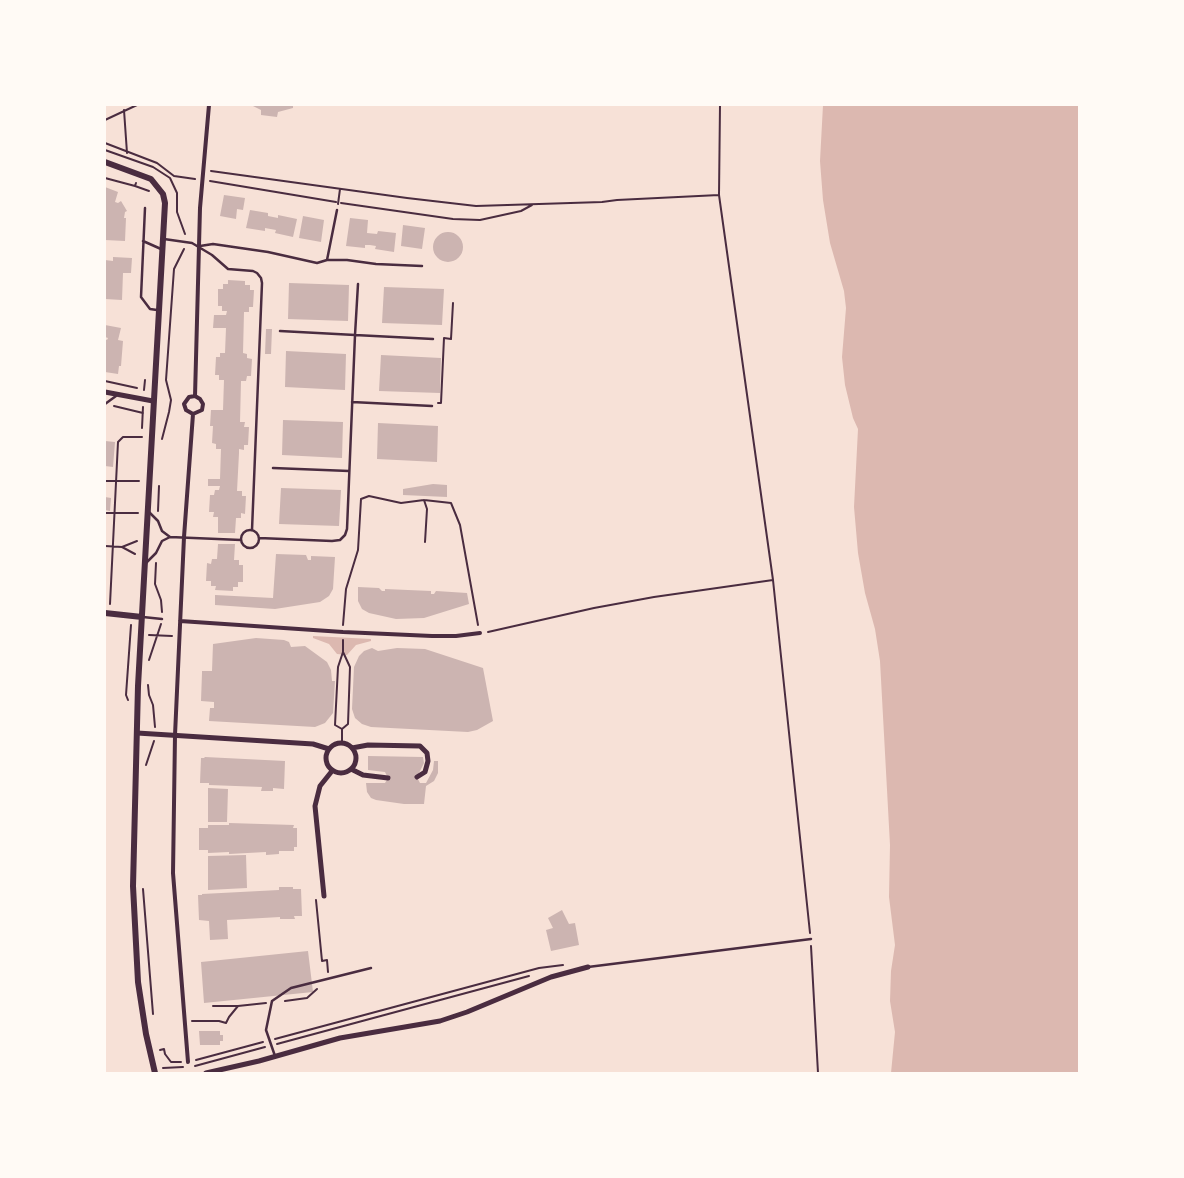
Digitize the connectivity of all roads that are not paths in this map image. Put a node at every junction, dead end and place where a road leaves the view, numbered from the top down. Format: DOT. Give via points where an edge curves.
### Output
graph roads {
  1 [pos="209,105"];
  2 [pos="105,162"];
  3 [pos="145,208"];
  4 [pos="337,210"];
  5 [pos="163,239"];
  6 [pos="144,241"];
  7 [pos="198,246"];
  8 [pos="162,250"];
  9 [pos="327,260"];
  10 [pos="422,266"];
  11 [pos="358,284"];
  12 [pos="159,311"];
  13 [pos="280,332"];
  14 [pos="355,335"];
  15 [pos="433,339"];
  16 [pos="105,392"];
  17 [pos="117,395"];
  18 [pos="194,396"];
  19 [pos="153,402"];
  20 [pos="352,402"];
  21 [pos="105,404"];
  22 [pos="432,406"];
  23 [pos="193,414"];
  24 [pos="274,468"];
  25 [pos="349,470"];
  26 [pos="148,512"];
  27 [pos="252,530"];
  28 [pos="170,537"];
  29 [pos="184,538"];
  30 [pos="259,538"];
  31 [pos="241,540"];
  32 [pos="145,563"];
  33 [pos="105,613"];
  34 [pos="142,617"];
  35 [pos="162,619"];
  36 [pos="180,622"];
  37 [pos="480,634"];
  38 [pos="137,733"];
  39 [pos="175,735"];
  40 [pos="352,748"];
  41 [pos="328,750"];
  42 [pos="351,769"];
  43 [pos="332,771"];
  44 [pos="388,778"];
  45 [pos="417,778"];
  46 [pos="324,896"];
  47 [pos="811,939"];
  48 [pos="588,967"];
  49 [pos="371,968"];
  50 [pos="275,1056"];
  51 [pos="188,1062"];
  52 [pos="154,1073"];
  53 [pos="206,1073"];
  1 -- 7 [label="street"];
  2 -- 5 [label="street" via="151,179 163,194"];
  3 -- 6 [label="lane"];
  4 -- 9 [label="lane"];
  5 -- 7 [label="lane"];
  5 -- 8 [label="street"];
  6 -- 8 [label="lane"];
  6 -- 12 [label="lane" via="141,297 150,309"];
  7 -- 9 [label="lane" via="213,244 317,263"];
  7 -- 18 [label="street"];
  7 -- 27 [label="lane" via="228,269 253,271 261,278"];
  8 -- 12 [label="street"];
  9 -- 10 [label="lane"];
  11 -- 14 [label="lane"];
  12 -- 19 [label="street"];
  13 -- 14 [label="lane"];
  14 -- 15 [label="lane"];
  14 -- 20 [label="lane"];
  16 -- 17 [label="street"];
  17 -- 19 [label="street"];
  17 -- 21 [label="lane"];
  18 -- 23 [label="street" via="184,404"];
  18 -- 23 [label="street" via="200,398 203,407 199,413"];
  19 -- 26 [label="street"];
  20 -- 22 [label="lane"];
  20 -- 25 [label="lane"];
  23 -- 29 [label="street"];
  24 -- 25 [label="lane"];
  25 -- 30 [label="lane" via="347,529 340,540"];
  26 -- 28 [label="lane"];
  26 -- 32 [label="street"];
  27 -- 30 [label="lane"];
  27 -- 31 [label="lane" via="244,532"];
  28 -- 29 [label="lane"];
  28 -- 32 [label="lane" via="162,541 156,553"];
  29 -- 31 [label="lane"];
  29 -- 36 [label="street"];
  30 -- 31 [label="lane" via="251,548"];
  32 -- 34 [label="street"];
  33 -- 34 [label="street"];
  34 -- 35 [label="lane"];
  34 -- 38 [label="street"];
  36 -- 37 [label="street" via="343,632"];
  36 -- 39 [label="street"];
  38 -- 39 [label="street"];
  38 -- 52 [label="street" via="133,886 138,982"];
  39 -- 41 [label="street" via="313,744"];
  39 -- 51 [label="street" via="173,873"];
  40 -- 41 [label="street" via="342,743 334,744"];
  40 -- 42 [label="street" via="356,761"];
  40 -- 45 [label="street" via="368,745 420,746 427,753 428,761 425,772"];
  41 -- 43 [label="street" via="326,762"];
  42 -- 43 [label="street" via="344,773"];
  42 -- 44 [label="street" via="363,775"];
  43 -- 46 [label="street" via="320,786 316,806"];
  47 -- 48 [label="lane"];
  48 -- 50 [label="street" via="551,977 440,1021 340,1038"];
  49 -- 50 [label="lane" via="290,988 272,1000 266,1030"];
  50 -- 53 [label="street"];
}
